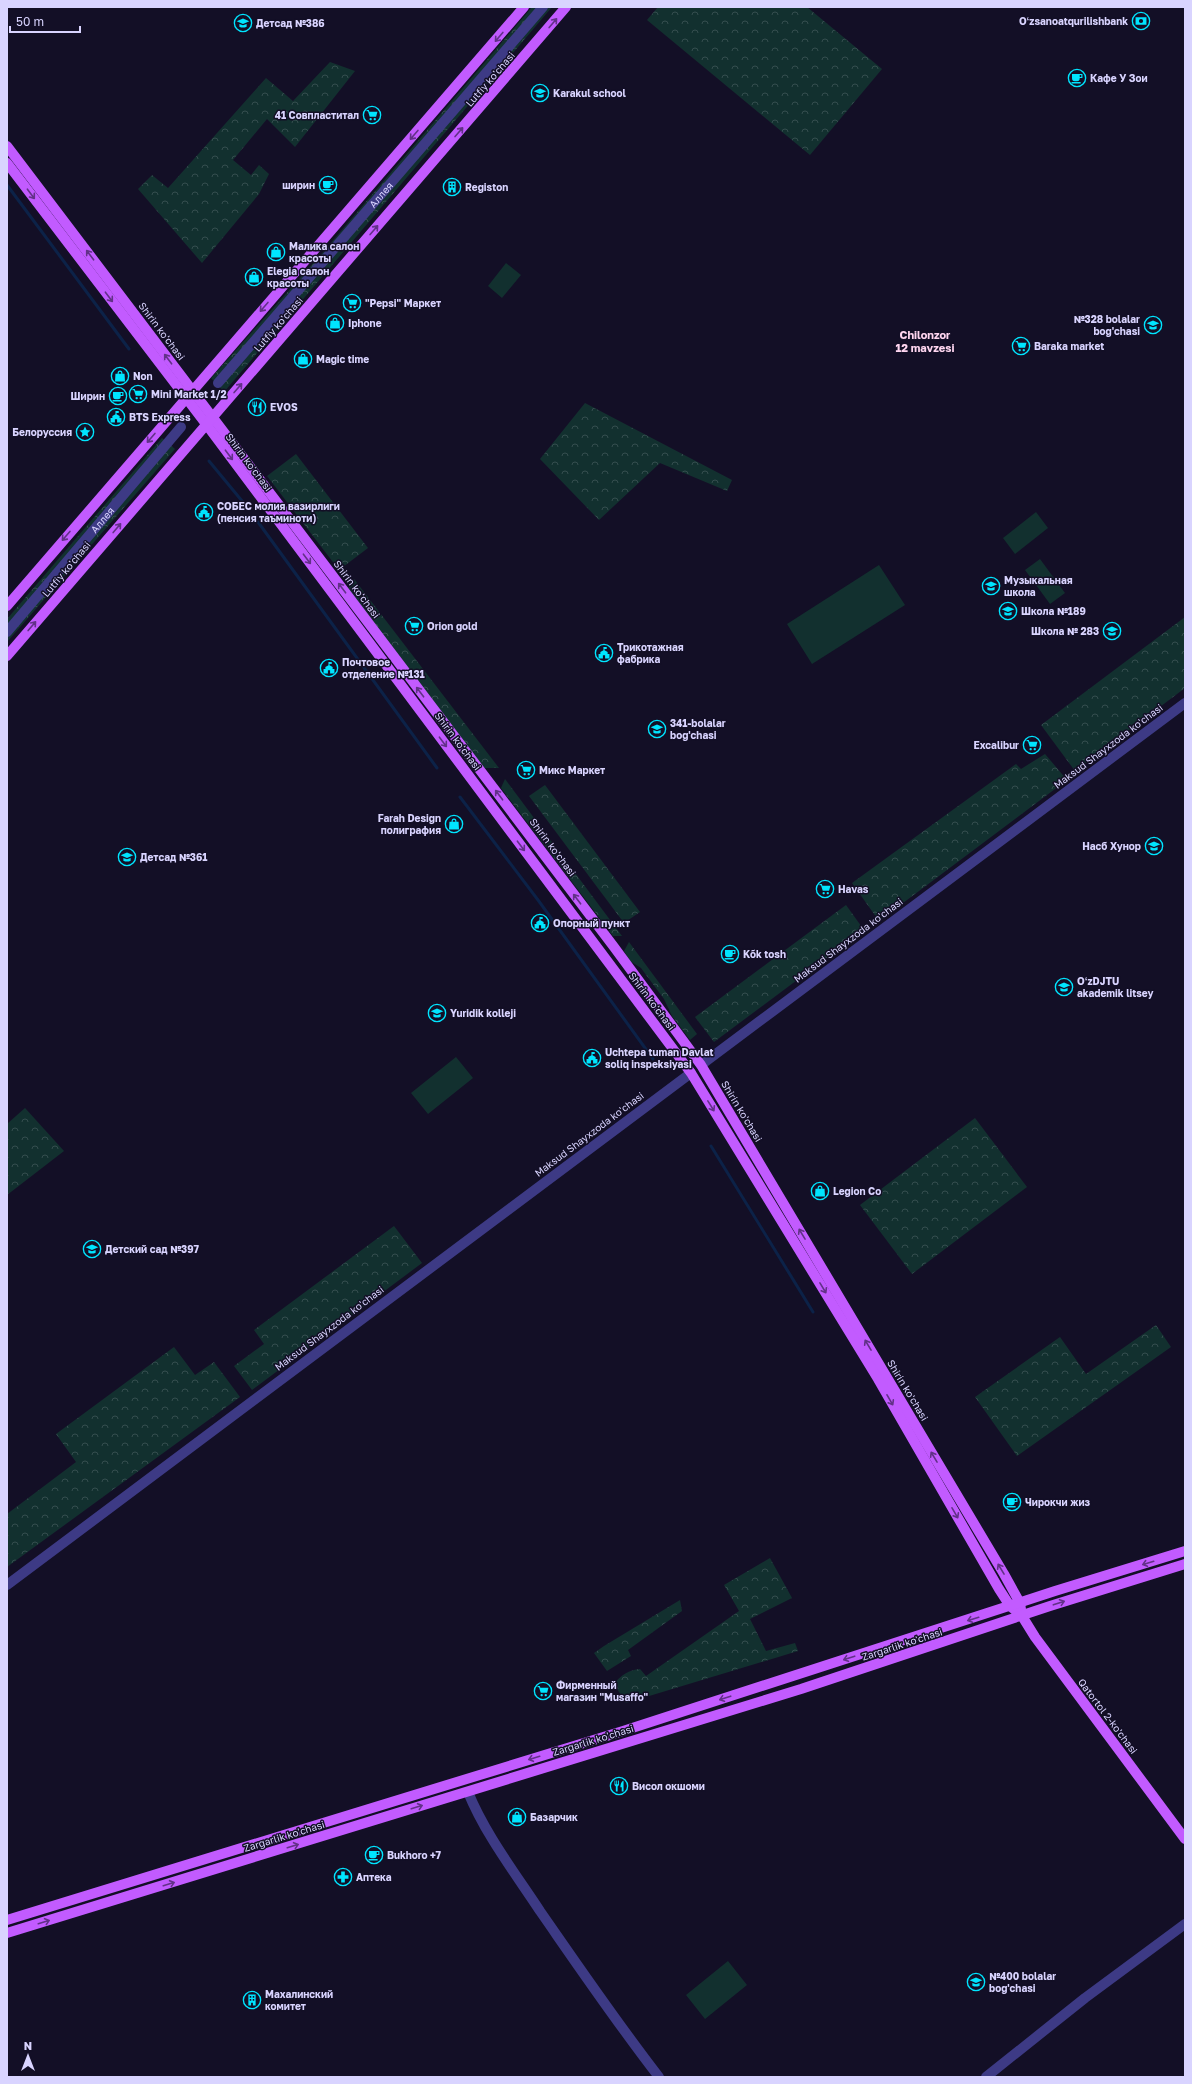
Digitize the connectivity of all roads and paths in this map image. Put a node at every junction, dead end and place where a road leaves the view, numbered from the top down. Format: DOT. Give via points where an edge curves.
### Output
graph roads {
  1 [pos="524,7"];
  2 [pos="543,7"];
  3 [pos="566,7"];
  4 [pos="7,146"];
  5 [pos="7,162"];
  6 [pos="218,383"];
  7 [pos="189,394"];
  8 [pos="209,420"];
  9 [pos="181,427"];
  10 [pos="7,606"];
  11 [pos="367,622"];
  12 [pos="358,628"];
  13 [pos="7,632"];
  14 [pos="7,656"];
  15 [pos="1185,703"];
  16 [pos="479,769"];
  17 [pos="469,776"];
  18 [pos="488,781"];
  19 [pos="478,788"];
  20 [pos="614,947"];
  21 [pos="603,955"];
  22 [pos="700,1065"];
  23 [pos="691,1073"];
  24 [pos="1185,1551"];
  25 [pos="1185,1564"];
  26 [pos="7,1585"];
  27 [pos="1020,1603"];
  28 [pos="1010,1606"];
  29 [pos="1022,1616"];
  30 [pos="468,1792"];
  31 [pos="1185,1839"];
  32 [pos="7,1920"];
  33 [pos="1185,1924"];
  34 [pos="7,1934"];
  35 [pos="659,2077"];
  36 [pos="986,2077"];
  1 -- 7 [label="main road, Lutfiy ko'chasi, one-way"];
  2 -- 6 [label="street, Аллея"];
  8 -- 3 [label="main road, Lutfiy ko'chasi, one-way"];
  7 -- 4 [label="main road, Shirin ko'chasi, one-way"];
  5 -- 7 [label="main road, Shirin ko'chasi, one-way"];
  7 -- 8 [label="main road, Shirin ko'chasi"];
  7 -- 10 [label="main road, Lutfiy ko'chasi, one-way"];
  11 -- 8 [label="main road, Shirin ko'chasi, one-way"];
  8 -- 12 [label="main road, Shirin koʻchasi, one-way"];
  14 -- 8 [label="main road, Lutfiy ko'chasi, one-way"];
  9 -- 13 [label="street, Аллея"];
  11 -- 12 [label="main road"];
  16 -- 11 [label="main road, Shirin ko'chasi, one-way"];
  12 -- 17 [label="main road, Shirin koʻchasi, one-way"];
  15 -- 22 [label="street, Maksud Shayxzoda ko'chasi"];
  16 -- 17 [label="main road"];
  16 -- 18 [label="main road, Shirin ko'chasi"];
  17 -- 19 [label="main road, Shirin koʻchasi"];
  18 -- 19 [label="main road"];
  20 -- 18 [label="main road, Shirin ko'chasi, one-way"];
  19 -- 21 [label="main road, Shirin koʻchasi, one-way"];
  20 -- 21 [label="main road"];
  20 -- 22 [label="main road, Shirin ko'chasi"];
  21 -- 23 [label="main road, Shirin koʻchasi"];
  22 -- 23 [label="main road, Maksud Shayxzoda ko'chasi"];
  27 -- 22 [label="main road, Shirin ko'chasi, one-way"];
  23 -- 26 [label="street, Maksud Shayxzoda ko'chasi"];
  23 -- 28 [label="main road, Shirin ko'chasi, one-way" via="878,1379"];
  24 -- 27 [label="main road, Zargarlik ko'chasi, one-way"];
  29 -- 25 [label="main road, Zargarlik ko'chasi, one-way"];
  27 -- 28 [label="main road, Zargarlik ko'chasi"];
  27 -- 29 [label="main road, Qatortol 2-ko'chasi"];
  28 -- 29 [label="main road, Shirin ko'chasi"];
  28 -- 32 [label="main road, Zargarlik ko'chasi, one-way" via="616,1733"];
  29 -- 30 [label="main road, Zargarlik ko'chasi" via="793,1692"];
  29 -- 31 [label="main road, Qatortol 2-ko'chasi" via="1049,1658"];
  34 -- 30 [label="main road, Zargarlik ko'chasi, one-way"];
  30 -- 35 [label="street" via="492,1837 523,1886 599,1997"];
  33 -- 36 [label="street" via="1085,1998"];
}
